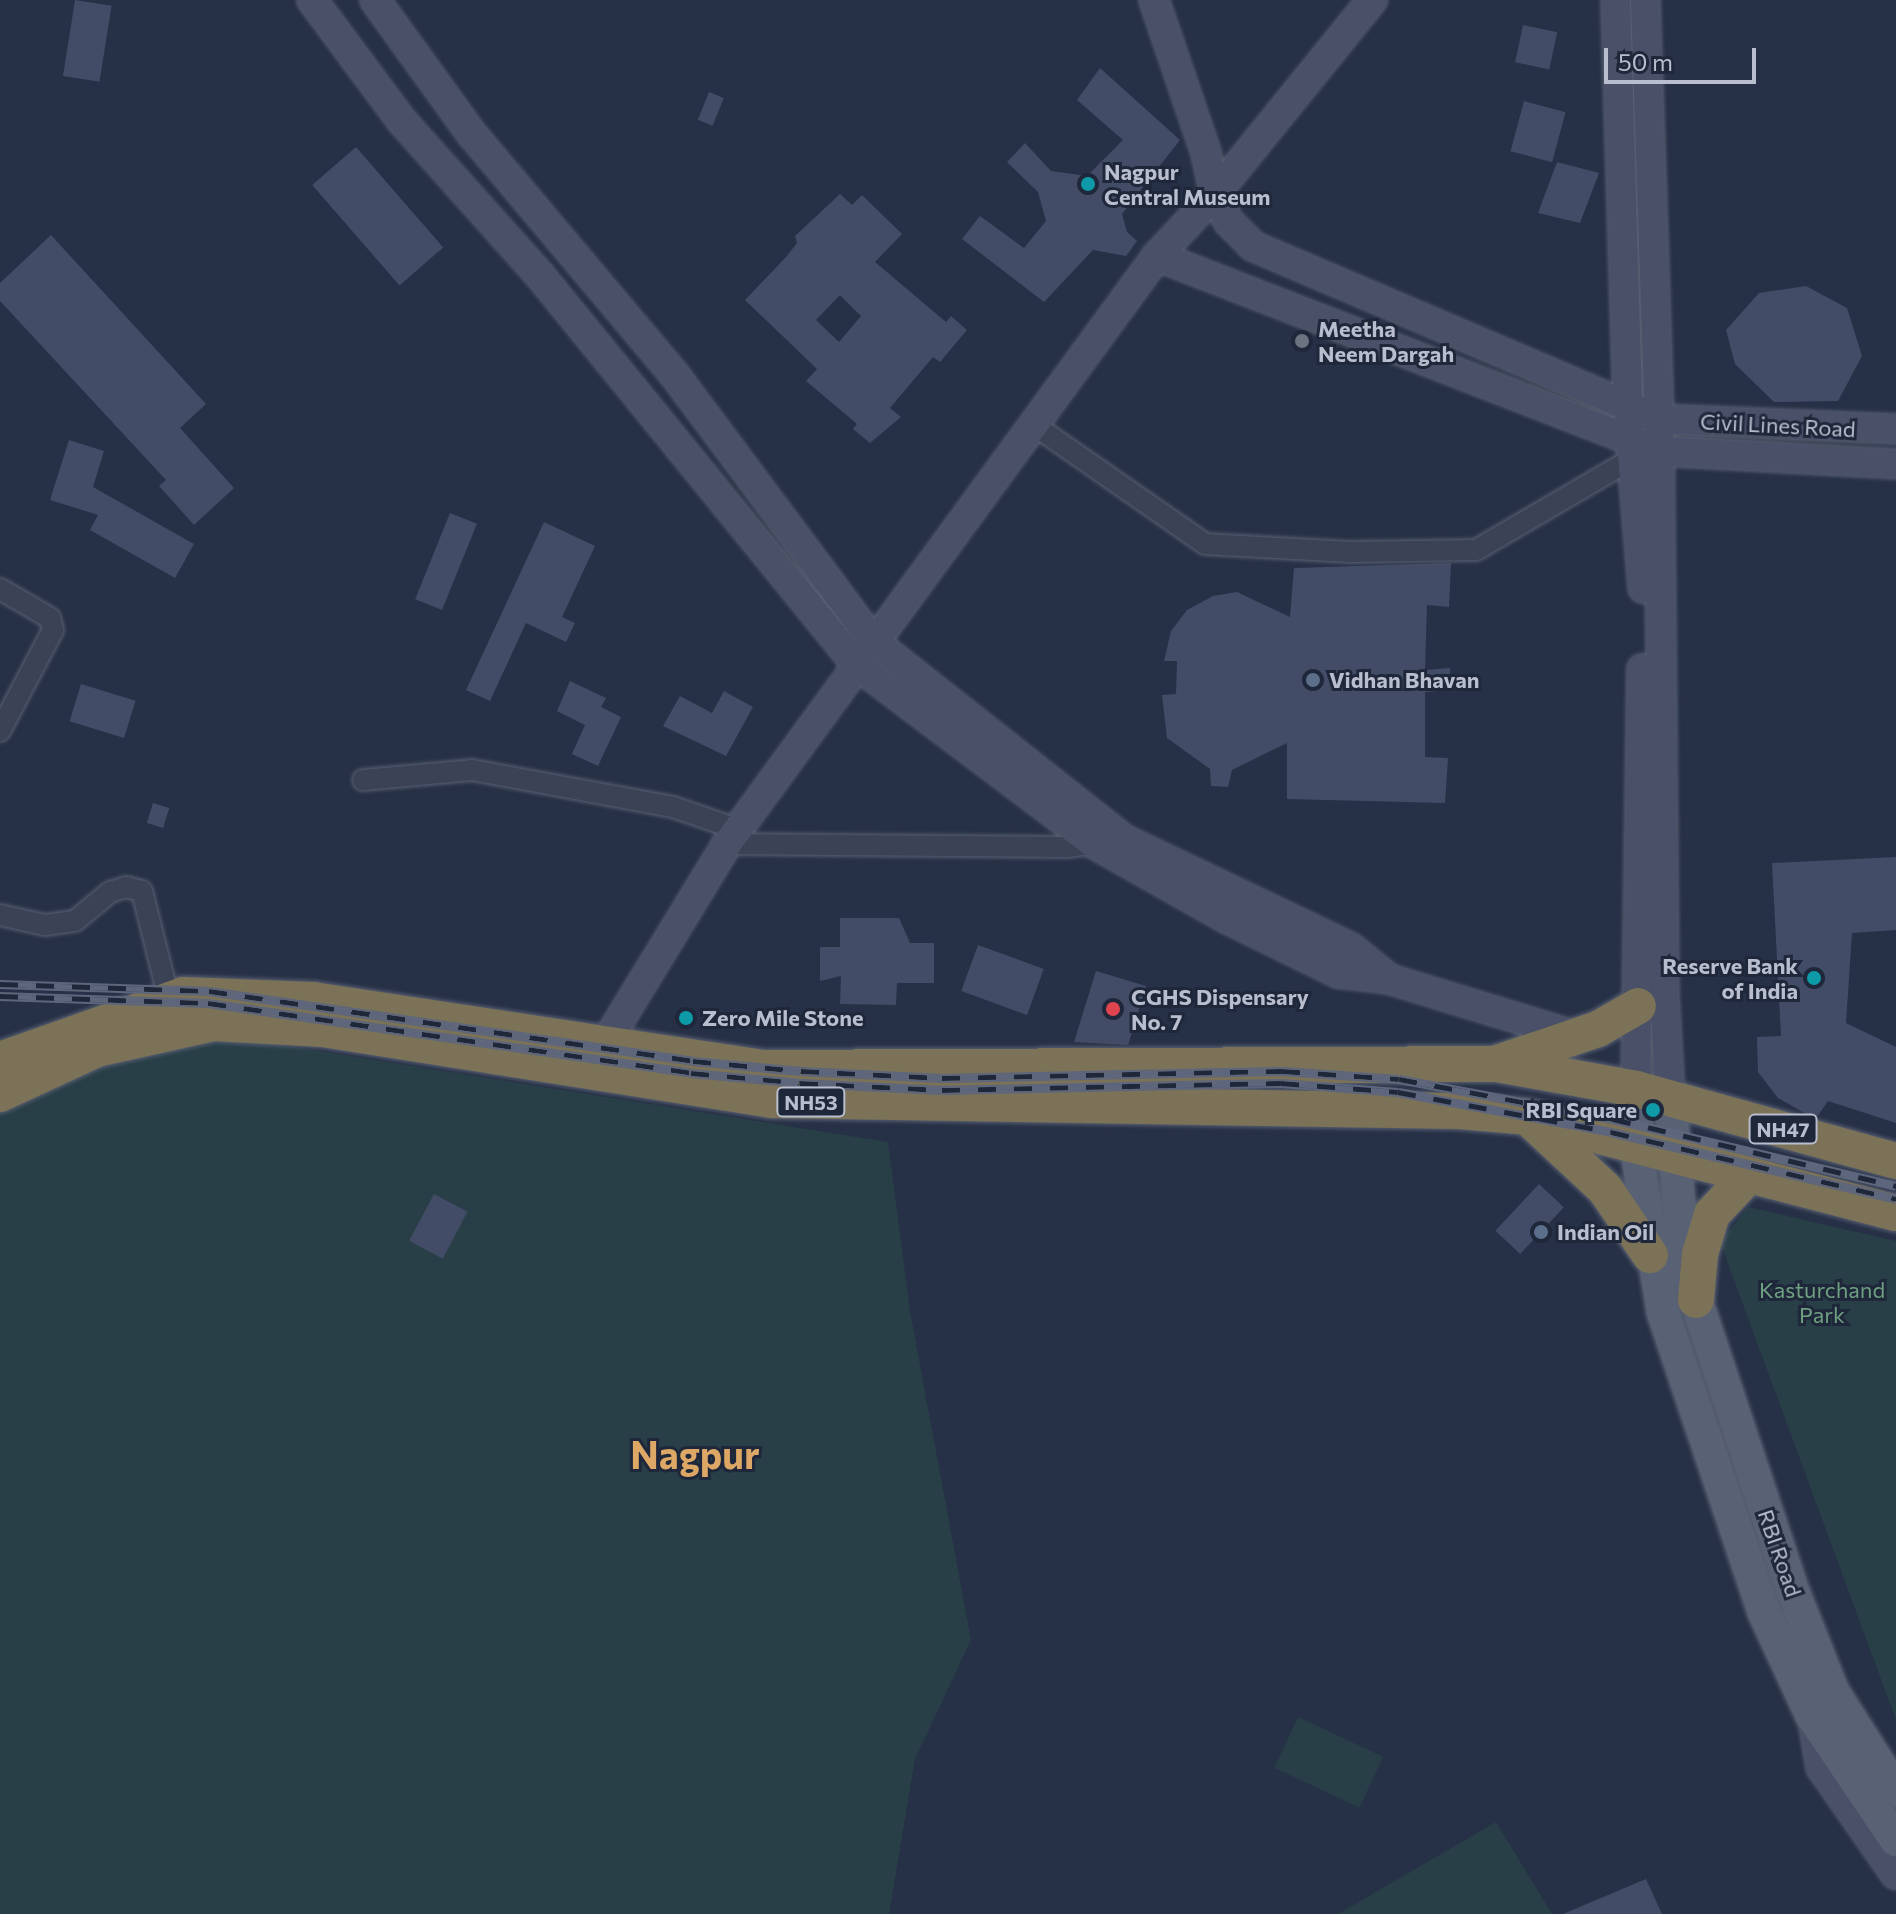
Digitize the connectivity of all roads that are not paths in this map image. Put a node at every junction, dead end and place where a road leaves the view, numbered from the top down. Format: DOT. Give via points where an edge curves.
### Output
graph roads {
  1 [pos="312,0"];
  2 [pos="375,0"];
  3 [pos="1154,0"];
  4 [pos="1372,0"];
  5 [pos="1616,0"];
  6 [pos="1645,0"];
  7 [pos="1215,194"];
  8 [pos="1157,256"];
  9 [pos="659,356"];
  10 [pos="623,378"];
  11 [pos="1628,408"];
  12 [pos="1659,419"];
  13 [pos="1034,425"];
  14 [pos="1896,429"];
  15 [pos="1641,449"];
  16 [pos="1896,464"];
  17 [pos="0,589"];
  18 [pos="874,642"];
  19 [pos="857,665"];
  20 [pos="0,731"];
  21 [pos="363,780"];
  22 [pos="732,836"];
  23 [pos="1125,840"];
  24 [pos="1093,843"];
  25 [pos="0,915"];
  26 [pos="1389,979"];
  27 [pos="169,999"];
  28 [pos="1638,1006"];
  29 [pos="1575,1036"];
  30 [pos="605,1044"];
  31 [pos="0,1060"];
  32 [pos="1496,1064"];
  33 [pos="1653,1093"];
  34 [pos="0,1094"];
  35 [pos="1527,1117"];
  36 [pos="1636,1144"];
  37 [pos="1675,1156"];
  38 [pos="1896,1161"];
  39 [pos="1749,1175"];
  40 [pos="1896,1213"];
  41 [pos="1650,1255"];
  42 [pos="1696,1300"];
  43 [pos="1812,1716"];
  44 [pos="1896,1791"];
  45 [pos="1896,1840"];
  46 [pos="1896,1875"];
  1 -- 10 [label="street" via="401,120 533,267"];
  2 -- 9 [label="street" via="471,133"];
  3 -- 7 [label="street, Civil Lines Road"];
  4 -- 7 [label="street"];
  5 -- 11 [label="street"];
  6 -- 12 [label="street"];
  7 -- 8 [label="street"];
  7 -- 11 [label="street, Civil Lines Road" via="1228,221 1253,246"];
  8 -- 13 [label="street"];
  8 -- 15 [label="street"];
  9 -- 10 [label="street"];
  9 -- 18 [label="street"];
  10 -- 19 [label="street"];
  11 -- 12 [label="street, Civil Lines Road"];
  11 -- 15 [label="street"];
  12 -- 14 [label="street, Civil Lines Road"];
  12 -- 15 [label="street"];
  13 -- 15 [label="street" via="1205,544 1350,552 1476,550"];
  13 -- 18 [label="street"];
  15 -- 16 [label="street"];
  15 -- 28 [label="street"];
  15 -- 33 [label="street" via="1664,994"];
  17 -- 20 [label="street" via="50,618 53,630"];
  18 -- 19 [label="street"];
  18 -- 23 [label="street"];
  19 -- 22 [label="street"];
  19 -- 24 [label="street"];
  21 -- 22 [label="street" via="472,770 673,807"];
  22 -- 24 [label="street"];
  22 -- 30 [label="street"];
  23 -- 24 [label="street"];
  23 -- 26 [label="street" via="1351,948"];
  24 -- 26 [label="street" via="1338,973"];
  25 -- 27 [label="street" via="45,925 75,921 110,892 126,887 142,891"];
  26 -- 29 [label="street"];
  27 -- 30 [label="highway, NH53" via="184,995 313,1000"];
  27 -- 31 [label="highway, NH53"];
  28 -- 29 [label="highway"];
  28 -- 33 [label="street"];
  29 -- 32 [label="highway"];
  30 -- 32 [label="highway, NH53" via="762,1068"];
  32 -- 33 [label="highway, NH53"];
  33 -- 36 [label="main road"];
  33 -- 37 [label="main road, RBI Road"];
  33 -- 38 [label="highway, NH47"];
  34 -- 35 [label="highway, NH53" via="97,1049 214,1023 323,1029 771,1100 1459,1111"];
  35 -- 36 [label="highway, NH53"];
  35 -- 41 [label="highway" via="1605,1189"];
  36 -- 37 [label="highway, NH47"];
  36 -- 41 [label="main road"];
  37 -- 39 [label="highway, NH47"];
  37 -- 42 [label="main road, RBI Road" via="1683,1248"];
  39 -- 40 [label="highway, NH47"];
  39 -- 42 [label="highway" via="1712,1214 1700,1254"];
  41 -- 43 [label="main road" via="1663,1312 1764,1612"];
  42 -- 44 [label="main road, RBI Road" via="1794,1594 1833,1692"];
  43 -- 45 [label="main road"];
  43 -- 46 [label="street" via="1821,1767"];
}
